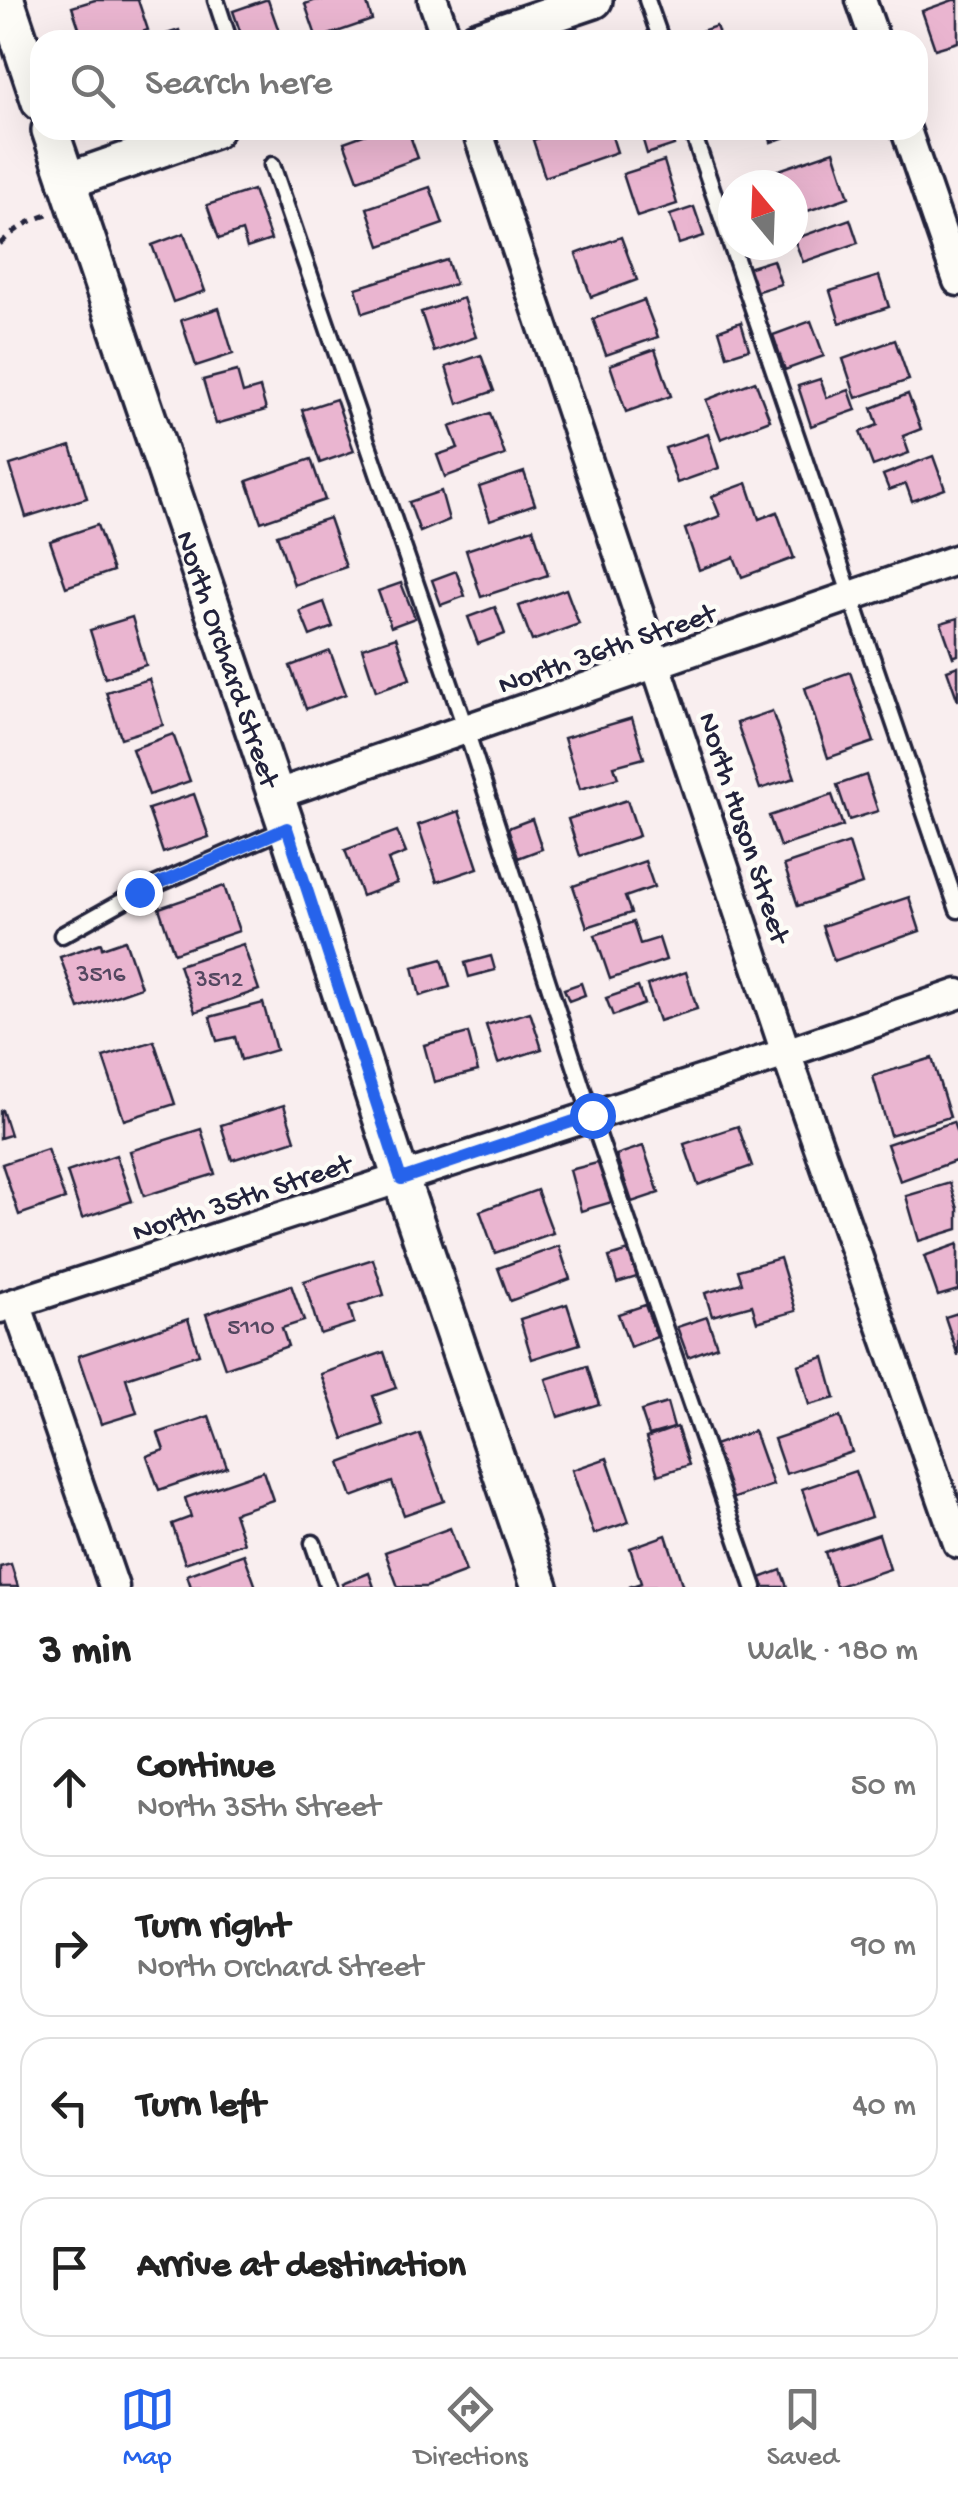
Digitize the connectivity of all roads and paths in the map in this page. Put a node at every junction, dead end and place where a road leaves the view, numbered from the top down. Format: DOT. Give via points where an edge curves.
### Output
graph roads {
  1 [pos="6,0"];
  2 [pos="216,0"];
  3 [pos="433,0"];
  4 [pos="594,0"];
  5 [pos="648,0"];
  6 [pos="862,0"];
  7 [pos="226,30"];
  8 [pos="443,30"];
  9 [pos="506,30"];
  10 [pos="658,30"];
  11 [pos="872,30"];
  12 [pos="30,72"];
  13 [pos="53,140"];
  14 [pos="192,140"];
  15 [pos="480,140"];
  16 [pos="695,140"];
  17 [pos="909,140"];
  18 [pos="272,165"];
  19 [pos="71,194"];
  20 [pos="0,244"];
  21 [pos="958,281"];
  22 [pos="958,559"];
  23 [pos="853,596"];
  24 [pos="658,665"];
  25 [pos="466,730"];
  26 [pos="281,811"];
  27 [pos="958,910"];
  28 [pos="62,934"];
  29 [pos="958,994"];
  30 [pos="786,1053"];
  31 [pos="592,1115"];
  32 [pos="401,1179"];
  33 [pos="8,1305"];
  34 [pos="313,1543"];
  35 [pos="958,1543"];
  36 [pos="114,1587"];
  37 [pos="328,1587"];
  38 [pos="540,1587"];
  39 [pos="754,1587"];
  1 -- 12 [label="street"];
  2 -- 7 [label="lane"];
  3 -- 8 [label="street"];
  4 -- 9 [label="street"];
  5 -- 10 [label="lane"];
  6 -- 11 [label="street"];
  13 -- 19 [label="street, North Orchard Street"];
  14 -- 19 [label="street"];
  15 -- 24 [label="street, North Huson Street"];
  16 -- 23 [label="lane"];
  17 -- 21 [label="street"];
  18 -- 25 [label="lane"];
  19 -- 20 [label="path"];
  19 -- 26 [label="street, North Orchard Street"];
  22 -- 23 [label="street, North 36th Street"];
  23 -- 24 [label="street, North 36th Street"];
  23 -- 27 [label="lane"];
  24 -- 25 [label="street, North 36th Street"];
  24 -- 30 [label="street, North Huson Street"];
  25 -- 26 [label="street, North 36th Street"];
  25 -- 31 [label="lane"];
  26 -- 28 [label="lane"];
  26 -- 32 [label="street, North Orchard Street"];
  29 -- 30 [label="street, North 35th Street"];
  30 -- 31 [label="street, North 35th Street"];
  30 -- 35 [label="street, North Huson Street"];
  31 -- 32 [label="street, North 35th Street"];
  31 -- 39 [label="lane"];
  32 -- 33 [label="street, North 35th Street"];
  32 -- 38 [label="street, North Orchard Street"];
  33 -- 36 [label="street"];
  34 -- 37 [label="lane"];
}
